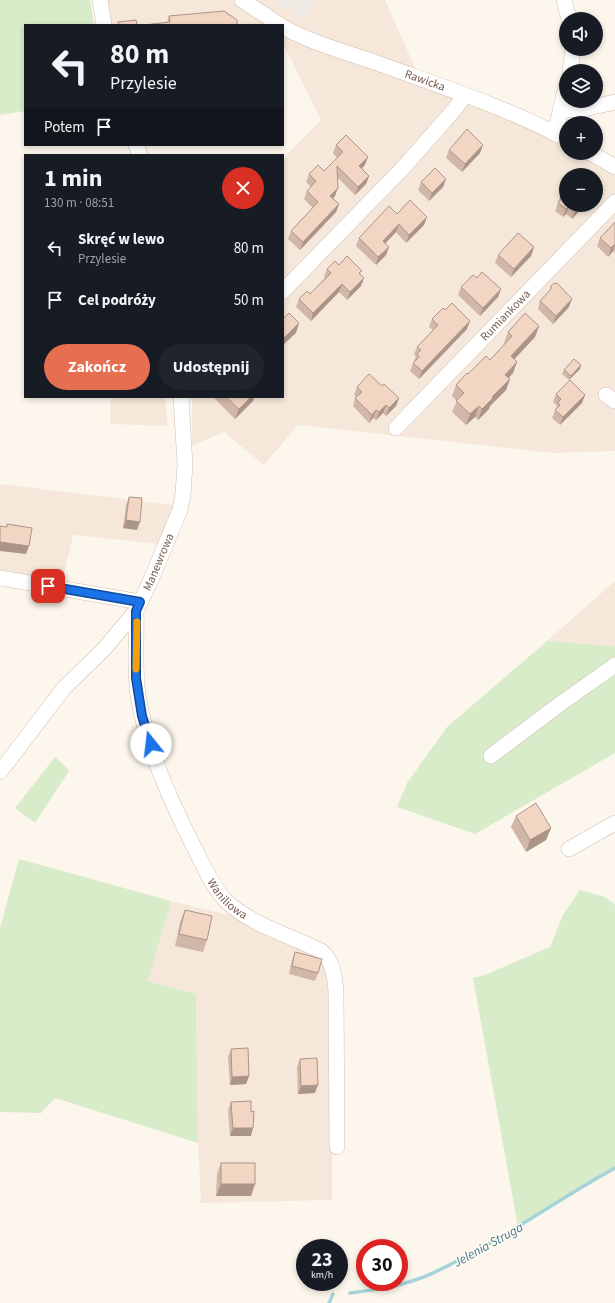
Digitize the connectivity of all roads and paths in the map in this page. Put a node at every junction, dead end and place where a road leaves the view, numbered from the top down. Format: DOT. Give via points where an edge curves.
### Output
graph roads {
  1 [pos="100,0"];
  2 [pos="242,0"];
  3 [pos="564,0"];
  4 [pos="567,12"];
  5 [pos="104,24"];
  6 [pos="278,24"];
  7 [pos="284,27"];
  8 [pos="465,95"];
  9 [pos="615,102"];
  10 [pos="560,109"];
  11 [pos="560,116"];
  12 [pos="559,136"];
  13 [pos="603,160"];
  14 [pos="615,167"];
  15 [pos="615,202"];
  16 [pos="284,290"];
  17 [pos="181,398"];
  18 [pos="396,428"];
  19 [pos="0,578"];
  20 [pos="138,606"];
  21 [pos="615,665"];
  22 [pos="491,756"];
  23 [pos="0,772"];
  24 [pos="615,823"];
  25 [pos="569,849"];
  26 [pos="337,1147"];
  1 -- 5 [label="street"];
  2 -- 6 [label="street"];
  3 -- 4 [label="street"];
  7 -- 8 [label="street, Rawicka"];
  8 -- 12 [label="street, Rawicka"];
  8 -- 16 [label="street" via="402,169"];
  9 -- 10 [label="street" via="579,110"];
  10 -- 11 [label="street"];
  13 -- 14 [label="street"];
  15 -- 18 [label="street, Rumiankowa"];
  17 -- 20 [label="street, Manewrowa" via="184,494 162,557"];
  19 -- 20 [label="street"];
  20 -- 23 [label="street, Manewrowa" via="104,649 64,688"];
  20 -- 26 [label="street, Waniliowa" via="136,678 142,716 161,772 209,876 225,899 235,908 321,951 331,966 336,992"];
  21 -- 22 [label="street"];
  24 -- 25 [label="street"];
}
